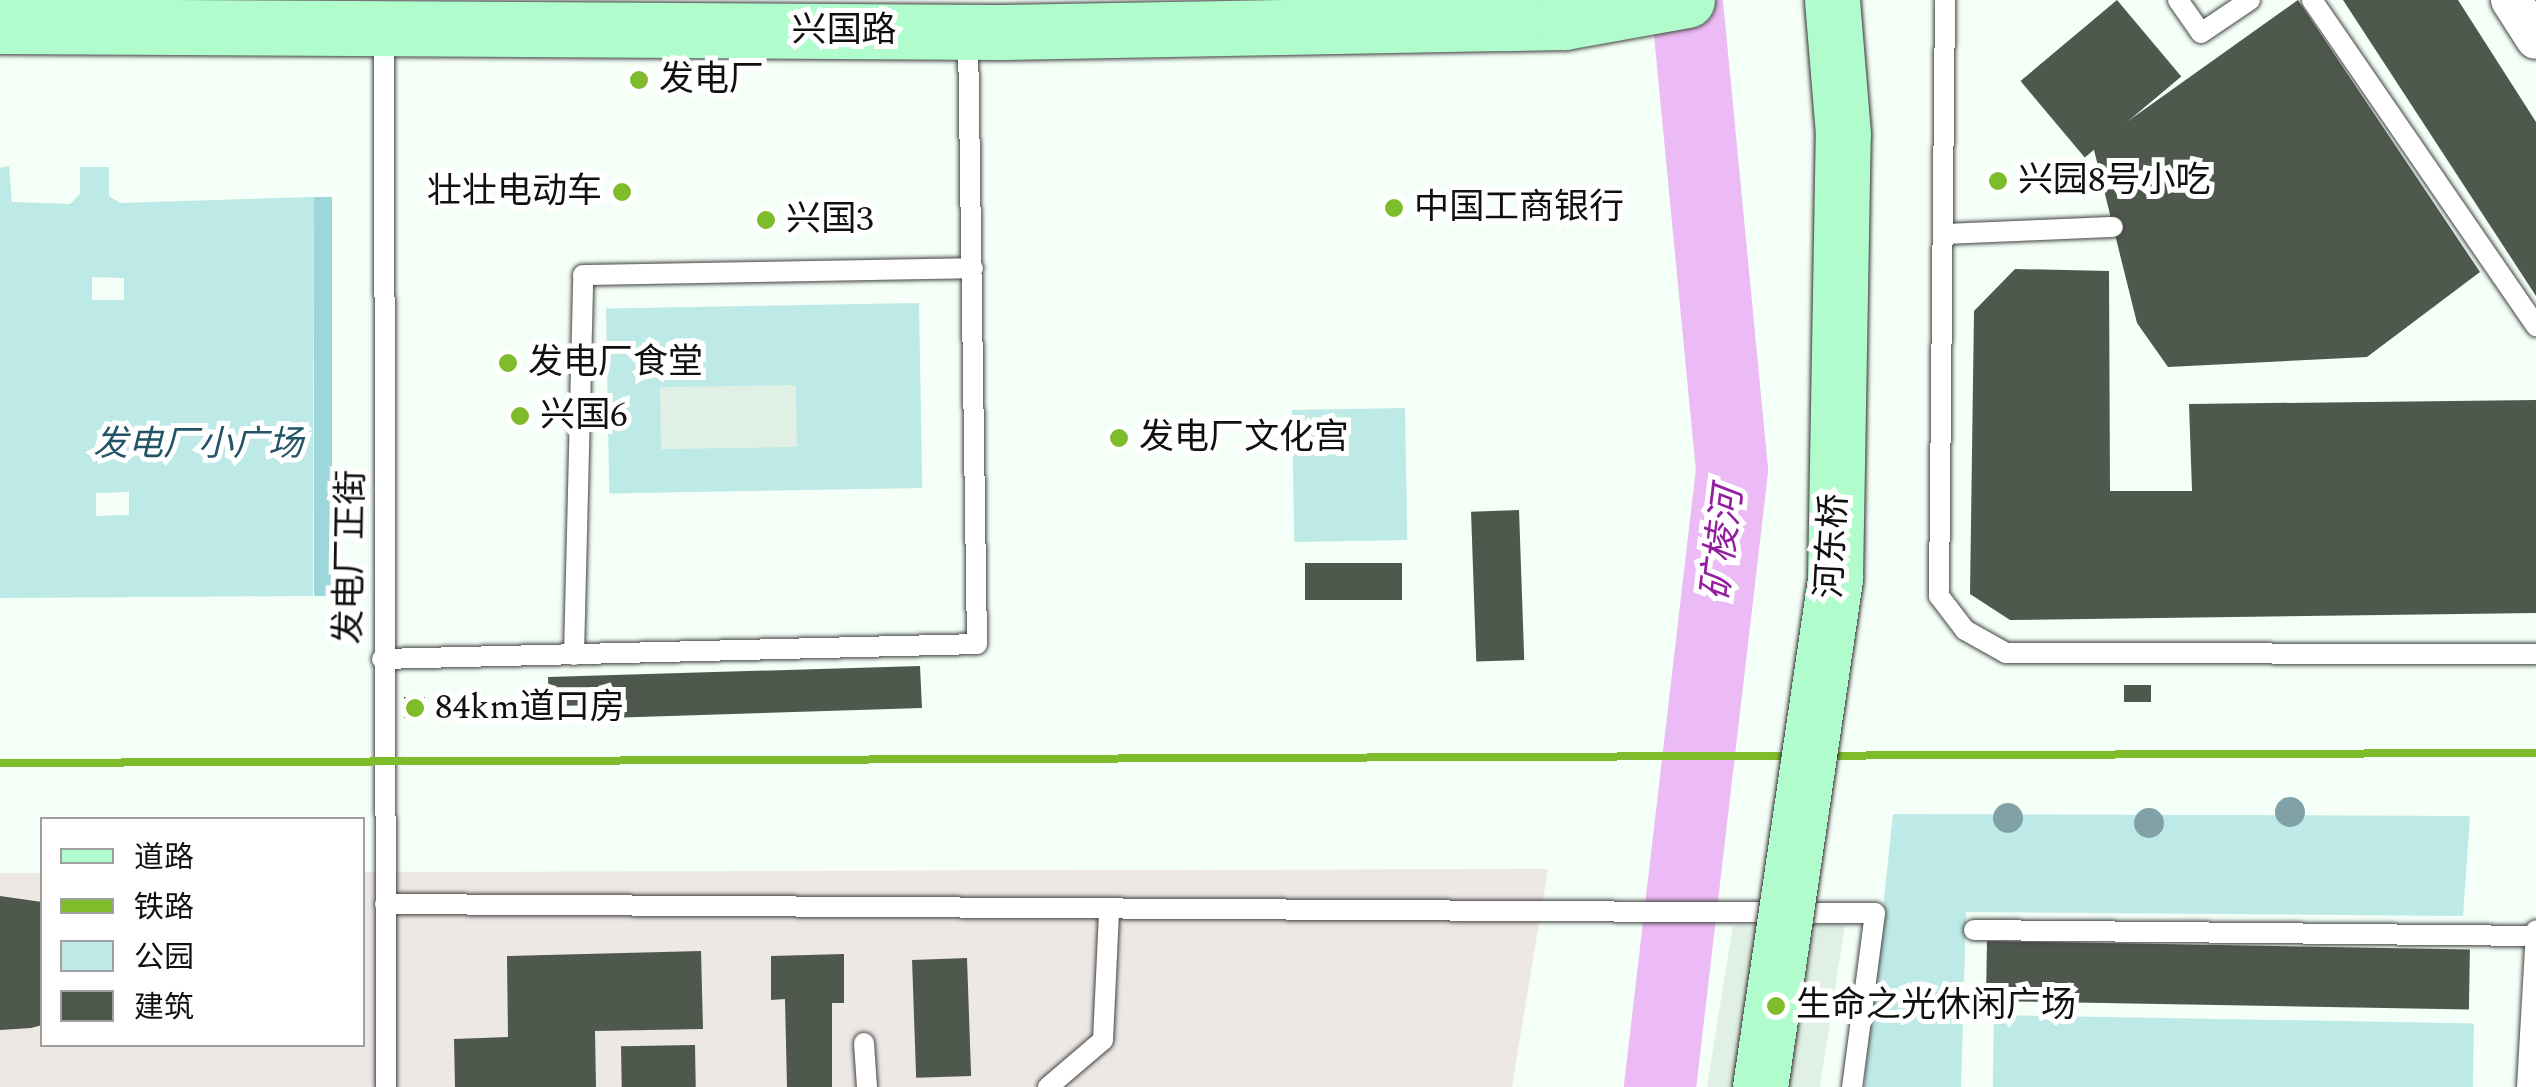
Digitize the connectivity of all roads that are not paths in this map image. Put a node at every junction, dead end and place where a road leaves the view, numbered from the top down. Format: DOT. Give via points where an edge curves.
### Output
graph roads {
  1 [pos="1687,0"];
  2 [pos="1832,0"];
  3 [pos="1945,0"];
  4 [pos="2178,0"];
  5 [pos="2250,0"];
  6 [pos="2312,0"];
  7 [pos="2510,0"];
  8 [pos="164,13"];
  9 [pos="1334,13"];
  10 [pos="991,21"];
  11 [pos="0,26"];
  12 [pos="384,28"];
  13 [pos="2536,38"];
  14 [pos="2113,227"];
  15 [pos="1943,234"];
  16 [pos="973,268"];
  17 [pos="2536,326"];
  18 [pos="2536,654"];
  19 [pos="574,655"];
  20 [pos="382,660"];
  21 [pos="385,904"];
  22 [pos="1109,911"];
  23 [pos="1974,930"];
  24 [pos="2536,934"];
  25 [pos="864,1042"];
  26 [pos="386,1087"];
  27 [pos="867,1087"];
  28 [pos="1048,1087"];
  29 [pos="1760,1087"];
  30 [pos="1852,1087"];
  31 [pos="2527,1087"];
  1 -- 9 [label="main road, 兴国路" via="1564,22"];
  2 -- 29 [label="main road, 河东桥, bridge" via="1842,134 1835,579"];
  3 -- 15 [label="lane"];
  4 -- 5 [label="lane" via="2201,33"];
  6 -- 17 [label="lane"];
  7 -- 13 [label="street"];
  8 -- 11 [label="main road, 兴国路"];
  8 -- 12 [label="main road, 兴国路"];
  9 -- 10 [label="main road, 兴国路"];
  10 -- 12 [label="main road, 兴国路"];
  10 -- 16 [label="lane"];
  12 -- 20 [label="lane, 发电厂正街"];
  14 -- 15 [label="lane"];
  15 -- 18 [label="lane" via="1939,596 1965,630 2006,654"];
  16 -- 19 [label="lane" via="583,275"];
  16 -- 19 [label="lane" via="977,644"];
  19 -- 20 [label="lane"];
  20 -- 21 [label="lane, 发电厂正街"];
  21 -- 22 [label="lane"];
  21 -- 26 [label="lane, 发电厂正街"];
  22 -- 28 [label="lane" via="1103,1040"];
  22 -- 30 [label="lane" via="1874,914"];
  23 -- 24 [label="lane"];
  24 -- 31 [label="lane"];
  25 -- 27 [label="lane"];
}
